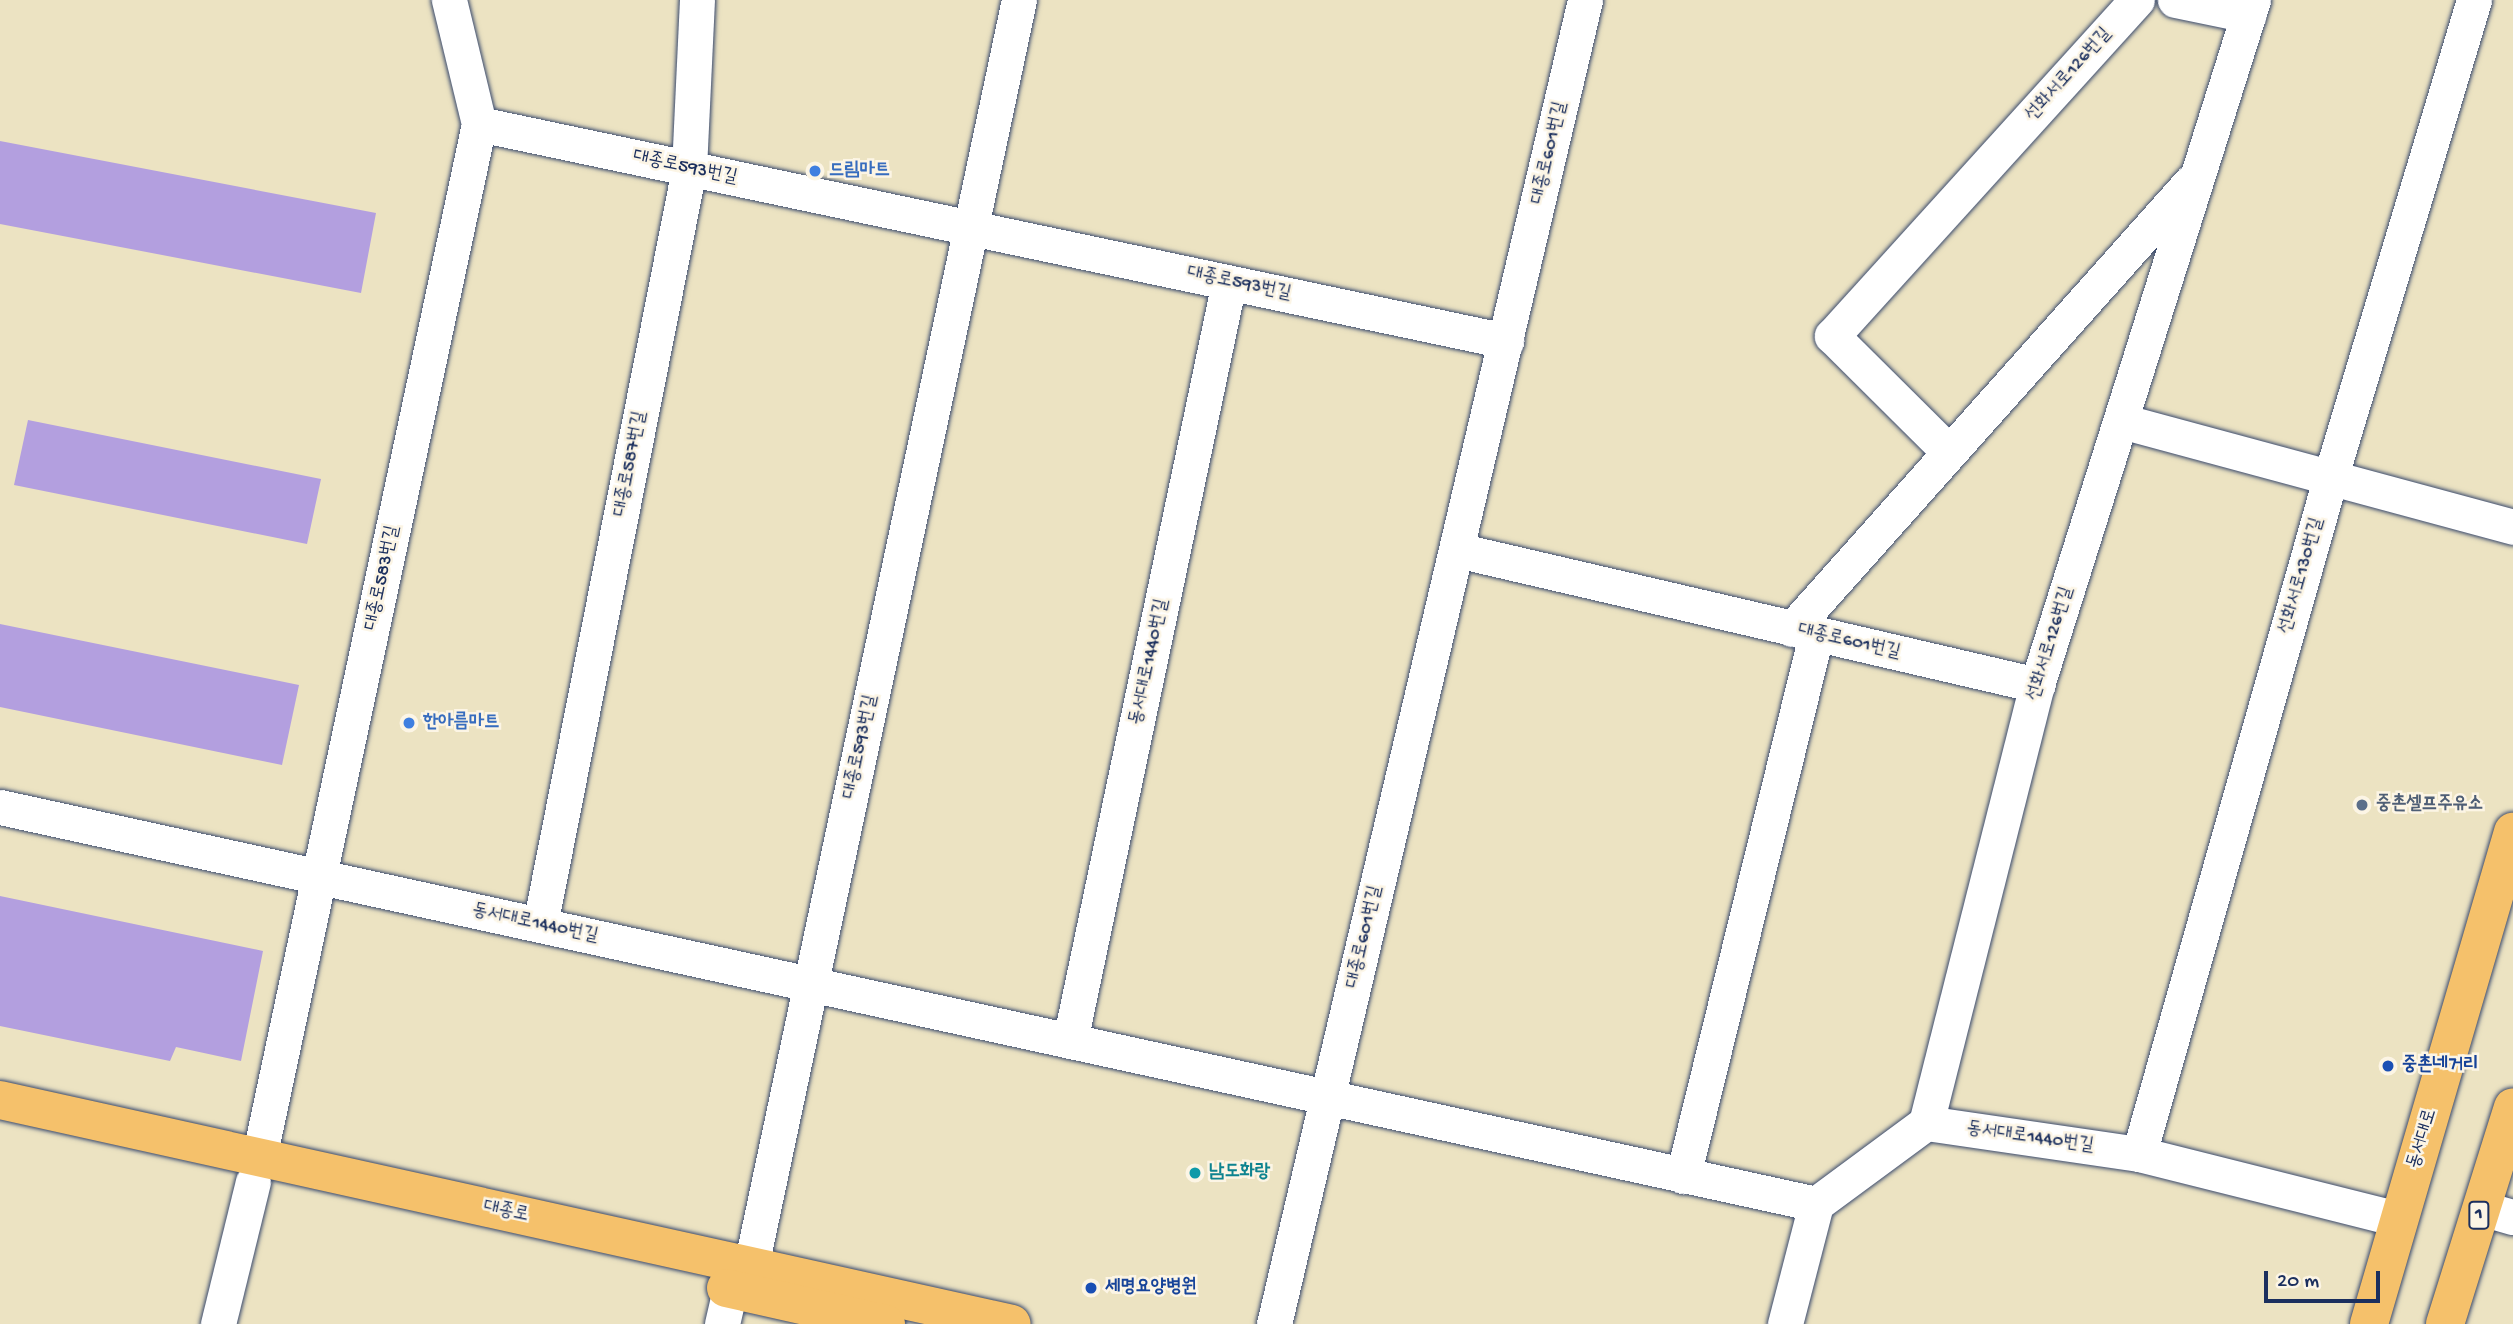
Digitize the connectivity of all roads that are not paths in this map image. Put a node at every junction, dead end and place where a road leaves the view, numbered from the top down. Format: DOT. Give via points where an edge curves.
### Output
graph roads {
  1 [pos="449,0"];
  2 [pos="697,0"];
  3 [pos="1019,0"];
  4 [pos="1585,0"];
  5 [pos="2137,0"];
  6 [pos="2175,0"];
  7 [pos="2474,0"];
  8 [pos="2251,8"];
  9 [pos="480,124"];
  10 [pos="689,169"];
  11 [pos="2199,173"];
  12 [pos="972,228"];
  13 [pos="1229,282"];
  14 [pos="1506,341"];
  15 [pos="2120,421"];
  16 [pos="1949,452"];
  17 [pos="2330,479"];
  18 [pos="2513,527"];
  19 [pos="1457,551"];
  20 [pos="1804,632"];
  21 [pos="2037,685"];
  22 [pos="0,807"];
  23 [pos="2513,832"];
  24 [pos="320,877"];
  25 [pos="540,925"];
  26 [pos="810,985"];
  27 [pos="1070,1041"];
  28 [pos="1328,1097"];
  29 [pos="0,1100"];
  30 [pos="2513,1107"];
  31 [pos="1926,1123"];
  32 [pos="0,1125"];
  33 [pos="2139,1154"];
  34 [pos="256,1170"];
  35 [pos="1683,1176"];
  36 [pos="1816,1204"];
  37 [pos="2497,1212"];
  38 [pos="2398,1219"];
  39 [pos="734,1293"];
  40 [pos="2452,1314"];
  41 [pos="218,1324"];
  42 [pos="886,1324"];
  43 [pos="1012,1324"];
  44 [pos="1274,1324"];
  45 [pos="1785,1324"];
  46 [pos="2369,1324"];
  1 -- 9 [label="street, 대종로583번길"];
  2 -- 10 [label="street, 대종로587번길"];
  3 -- 12 [label="street, 대종로593번길"];
  4 -- 14 [label="street, 대종로601번길"];
  5 -- 16 [label="street, 선화서로126번길" via="1832,336"];
  6 -- 8 [label="street, 선화서로126번길"];
  7 -- 17 [label="street, 선화서로130번길"];
  8 -- 11 [label="street, 선화서로126번길"];
  9 -- 10 [label="street, 대종로593번길"];
  9 -- 24 [label="street, 대종로583번길"];
  10 -- 12 [label="street, 대종로593번길"];
  10 -- 25 [label="street, 대종로587번길"];
  11 -- 15 [label="street, 선화서로126번길"];
  11 -- 16 [label="street, 선화서로126번길"];
  12 -- 13 [label="street, 대종로593번길"];
  12 -- 26 [label="street, 대종로593번길"];
  13 -- 14 [label="street, 대종로593번길"];
  13 -- 27 [label="street, 동서대로1440번길"];
  14 -- 19 [label="street, 대종로601번길"];
  15 -- 17 [label="street"];
  15 -- 21 [label="street, 선화서로126번길"];
  16 -- 20 [label="street, 선화서로126번길"];
  17 -- 18 [label="street"];
  17 -- 33 [label="street, 선화서로130번길"];
  19 -- 20 [label="street, 대종로601번길"];
  19 -- 28 [label="street, 대종로601번길"];
  20 -- 21 [label="street, 대종로601번길"];
  20 -- 35 [label="street"];
  21 -- 31 [label="street, 선화서로126번길"];
  22 -- 24 [label="street, 동서대로1440번길"];
  23 -- 38 [label="main road, 동서대로"];
  24 -- 25 [label="street, 동서대로1440번길"];
  24 -- 34 [label="street, 대종로583번길"];
  25 -- 26 [label="street, 동서대로1440번길"];
  26 -- 27 [label="street, 동서대로1440번길"];
  26 -- 39 [label="street, 대종로593번길"];
  27 -- 28 [label="street, 동서대로1440번길"];
  28 -- 35 [label="street, 동서대로1440번길"];
  28 -- 44 [label="street, 대종로601번길"];
  29 -- 34 [label="main road, 대종로"];
  30 -- 37 [label="main road, 1"];
  31 -- 33 [label="street, 동서대로1440번길"];
  31 -- 36 [label="street"];
  32 -- 34 [label="main road, 대종로"];
  33 -- 38 [label="street, 동서대로1440번길"];
  34 -- 39 [label="main road, 대종로"];
  34 -- 41 [label="street, 대종로583번길"];
  35 -- 36 [label="street, 동서대로1440번길"];
  36 -- 45 [label="street"];
  37 -- 40 [label="main road, 1"];
  38 -- 46 [label="main road, 동서대로"];
  39 -- 42 [label="main road, 대종로"];
  39 -- 43 [label="main road, 대종로"];
}
